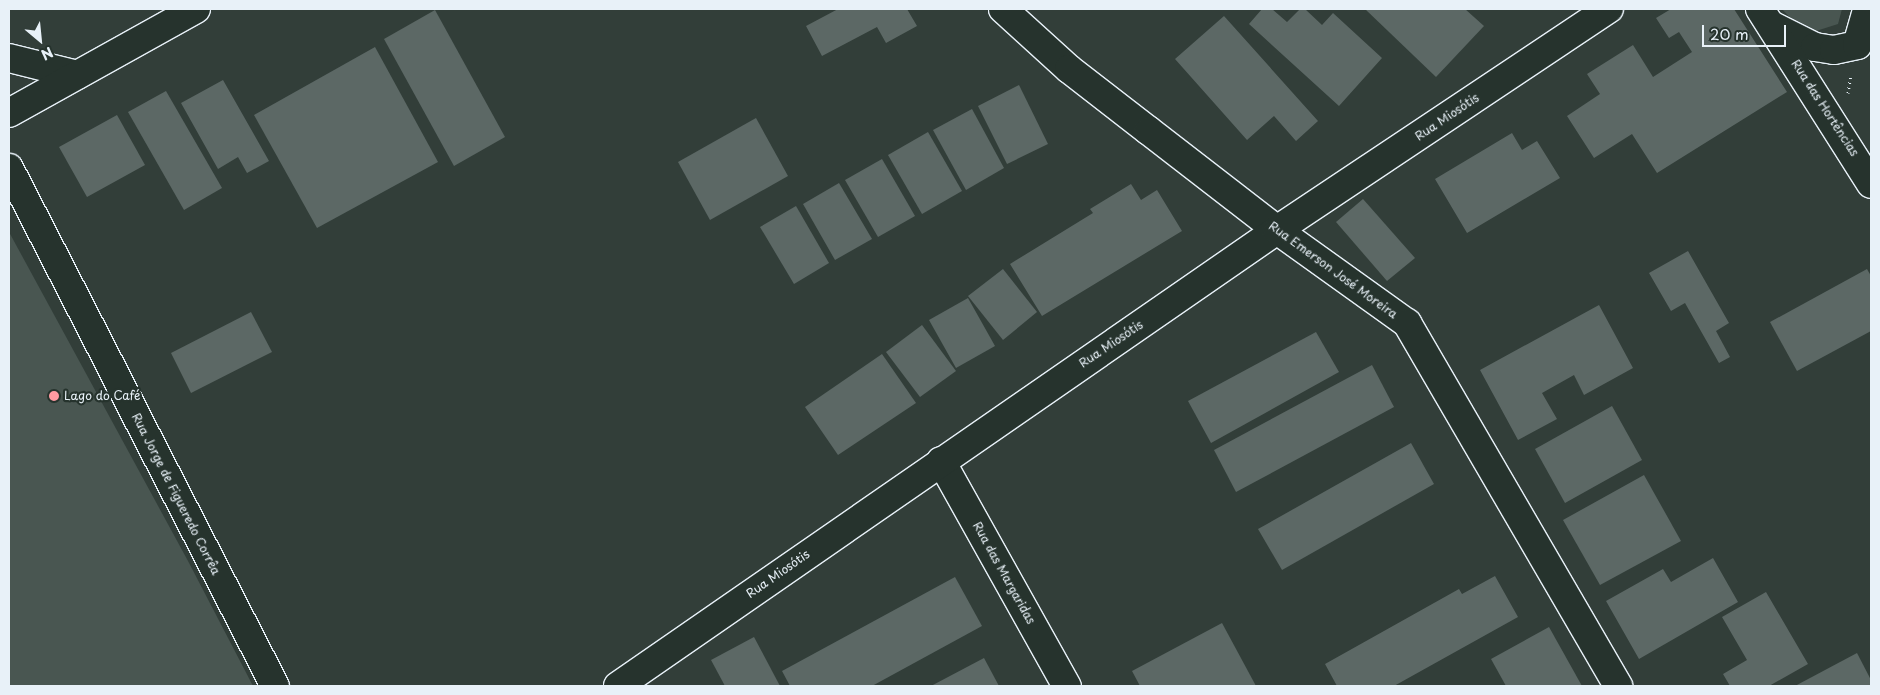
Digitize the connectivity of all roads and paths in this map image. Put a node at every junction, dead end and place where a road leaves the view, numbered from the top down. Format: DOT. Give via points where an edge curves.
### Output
graph roads {
  1 [pos="196,9"];
  2 [pos="1003,9"];
  3 [pos="1609,9"];
  4 [pos="1867,9"];
  5 [pos="1765,17"];
  6 [pos="1857,45"];
  7 [pos="9,58"];
  8 [pos="77,75"];
  9 [pos="9,113"];
  10 [pos="1844,136"];
  11 [pos="9,168"];
  12 [pos="1871,184"];
  13 [pos="1277,230"];
  14 [pos="941,461"];
  15 [pos="275,686"];
  16 [pos="618,686"];
  17 [pos="1067,686"];
  18 [pos="1618,686"];
  1 -- 8 [label="street"];
  2 -- 13 [label="street, Rua Emerson José Moreira" via="1069,69"];
  3 -- 13 [label="street, Rua Miosótis"];
  4 -- 6 [label="street"];
  5 -- 6 [label="street" via="1815,47 1834,50"];
  5 -- 10 [label="street, Rua das Hortências"];
  6 -- 10 [label="path"];
  7 -- 8 [label="street"];
  8 -- 9 [label="street"];
  10 -- 12 [label="street, Rua das Hortências"];
  11 -- 15 [label="street, Rua Jorge de Figueredo Corrêa"];
  13 -- 14 [label="street, Rua Miosótis"];
  13 -- 18 [label="street, Rua Emerson José Moreira" via="1407,323"];
  14 -- 16 [label="street, Rua Miosótis"];
  14 -- 17 [label="street, Rua das Margaridas"];
}
